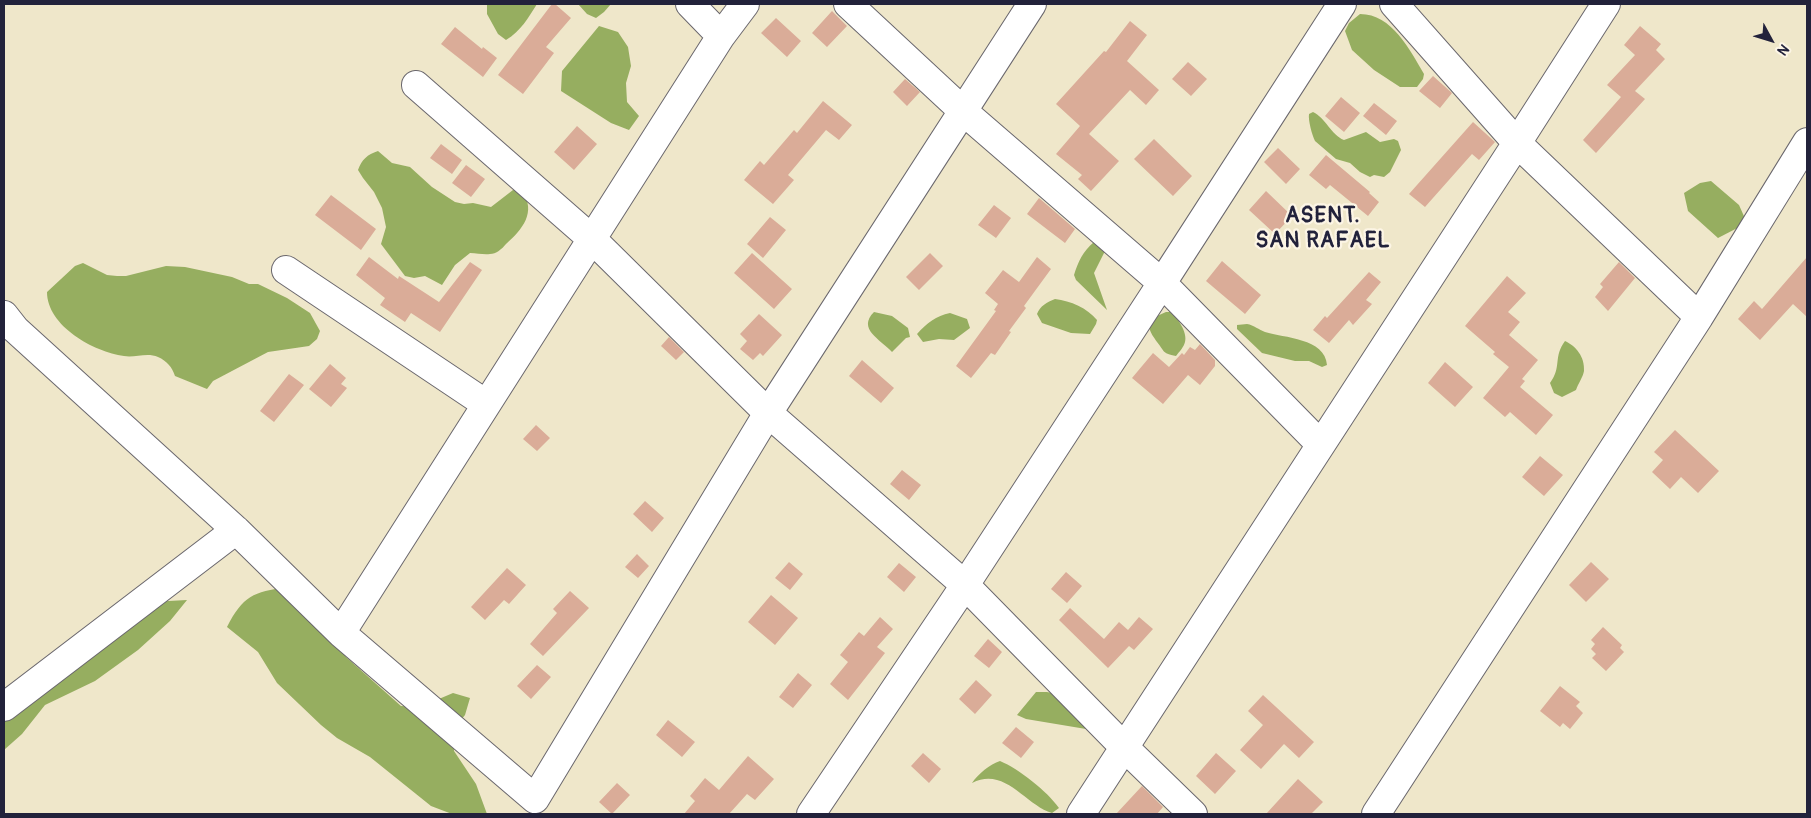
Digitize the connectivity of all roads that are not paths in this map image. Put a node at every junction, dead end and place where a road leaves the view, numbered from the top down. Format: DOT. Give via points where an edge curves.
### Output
graph roads {
  1 [pos="690,4"];
  2 [pos="744,4"];
  3 [pos="848,4"];
  4 [pos="1032,4"];
  5 [pos="1342,4"];
  6 [pos="1394,4"];
  7 [pos="1606,4"];
  8 [pos="722,36"];
  9 [pos="416,85"];
  10 [pos="963,111"];
  11 [pos="1807,142"];
  12 [pos="1517,143"];
  13 [pos="593,240"];
  14 [pos="286,270"];
  15 [pos="1162,283"];
  16 [pos="4,315"];
  17 [pos="1699,317"];
  18 [pos="486,404"];
  19 [pos="768,413"];
  20 [pos="1320,444"];
  21 [pos="236,530"];
  22 [pos="965,585"];
  23 [pos="340,633"];
  24 [pos="4,707"];
  25 [pos="1124,747"];
  26 [pos="811,814"];
  27 [pos="1081,814"];
  28 [pos="1194,814"];
  29 [pos="1376,814"];
  1 -- 8 [label="street"];
  2 -- 8 [label="street"];
  3 -- 10 [label="street"];
  4 -- 10 [label="street"];
  5 -- 15 [label="street"];
  6 -- 12 [label="street"];
  7 -- 12 [label="street"];
  8 -- 13 [label="street"];
  9 -- 13 [label="street"];
  10 -- 15 [label="street"];
  10 -- 19 [label="street"];
  11 -- 17 [label="street"];
  12 -- 17 [label="street"];
  12 -- 20 [label="street"];
  13 -- 18 [label="street"];
  13 -- 19 [label="street"];
  14 -- 18 [label="street"];
  15 -- 20 [label="street"];
  15 -- 22 [label="street"];
  16 -- 21 [label="street" via="15,329"];
  17 -- 29 [label="street"];
  18 -- 23 [label="street"];
  19 -- 22 [label="street"];
  19 -- 23 [label="street" via="536,799"];
  20 -- 25 [label="street"];
  21 -- 23 [label="street"];
  21 -- 24 [label="street"];
  22 -- 25 [label="street"];
  22 -- 26 [label="street"];
  25 -- 27 [label="street"];
  25 -- 28 [label="street"];
}
